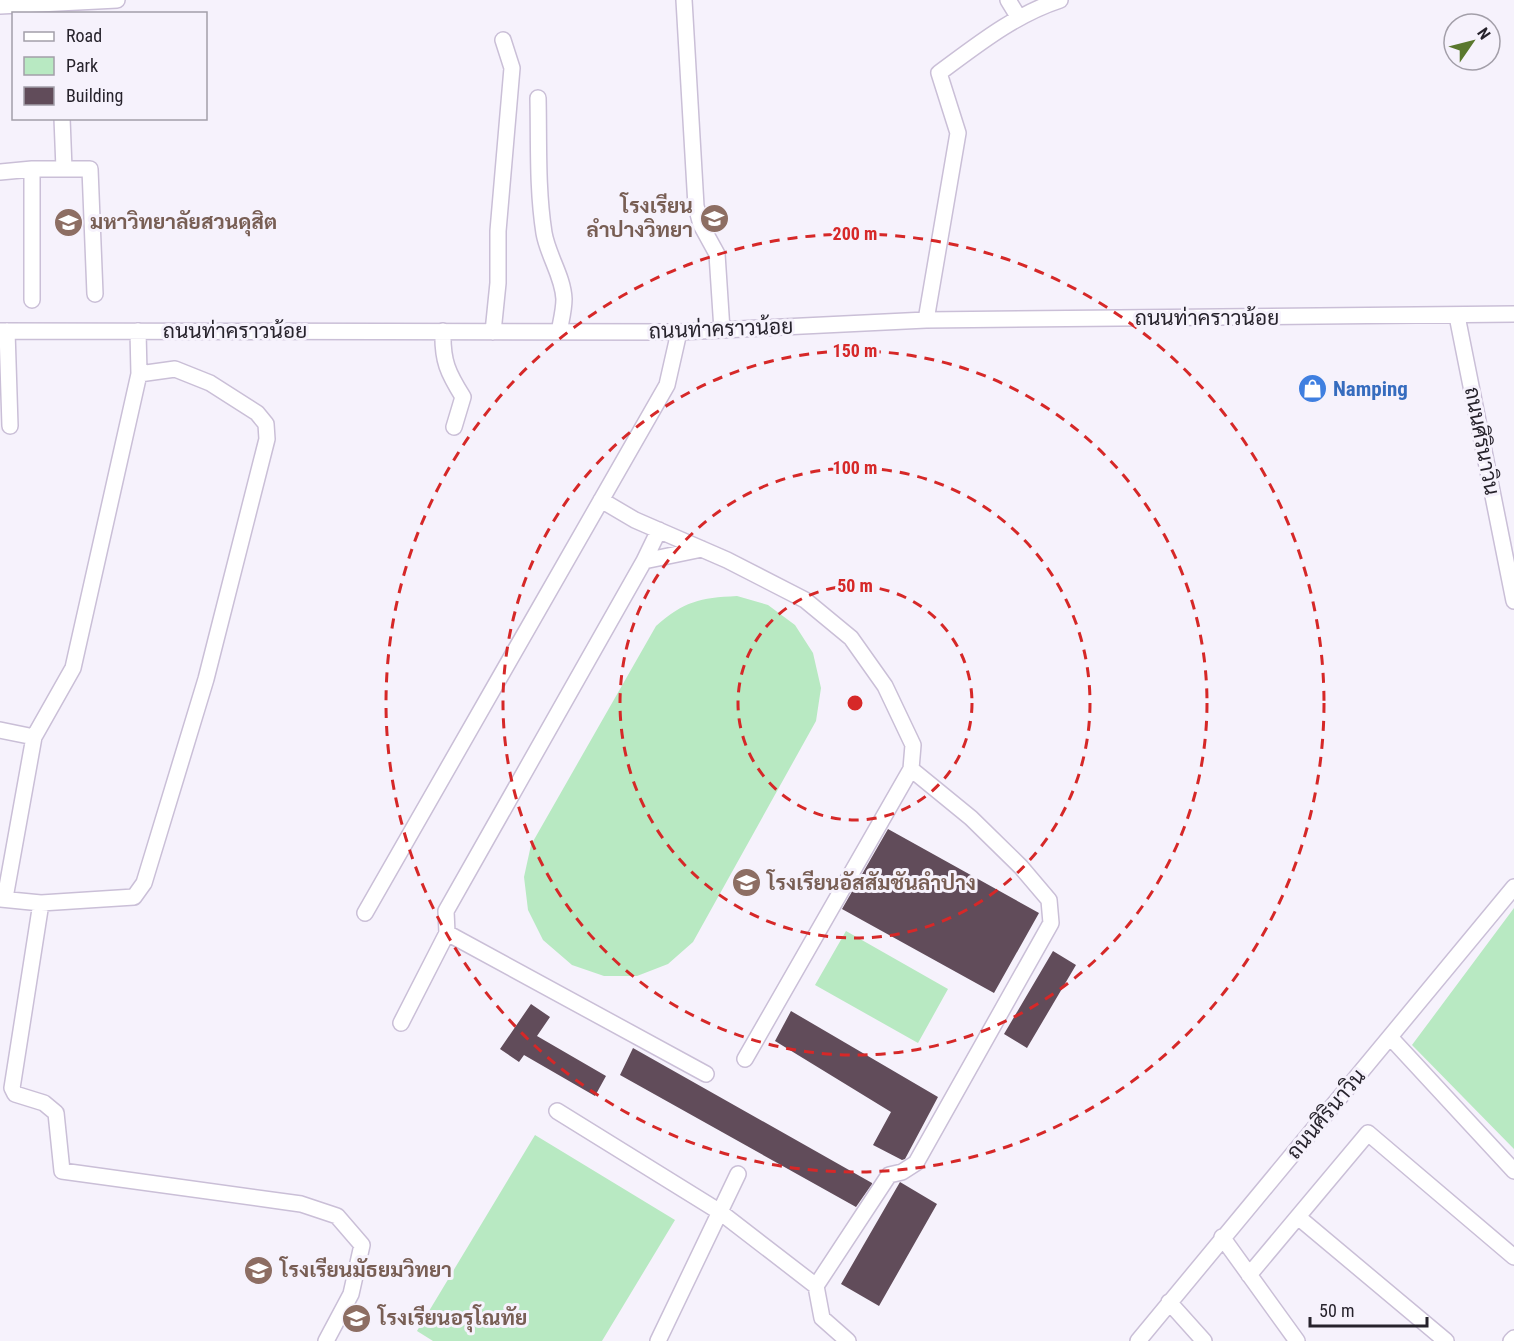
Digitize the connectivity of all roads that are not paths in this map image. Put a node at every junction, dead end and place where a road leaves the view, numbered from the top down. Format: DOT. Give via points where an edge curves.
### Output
graph roads {
  1 [pos="117,0"];
  2 [pos="684,0"];
  3 [pos="1008,0"];
  4 [pos="1060,0"];
  5 [pos="0,6"];
  6 [pos="58,8"];
  7 [pos="1019,18"];
  8 [pos="502,40"];
  9 [pos="538,98"];
  10 [pos="62,120"];
  11 [pos="32,169"];
  12 [pos="64,169"];
  13 [pos="0,172"];
  14 [pos="95,294"];
  15 [pos="32,300"];
  16 [pos="1514,314"];
  17 [pos="1457,316"];
  18 [pos="926,320"];
  19 [pos="722,330"];
  20 [pos="3,331"];
  21 [pos="138,331"];
  22 [pos="443,332"];
  23 [pos="493,332"];
  24 [pos="560,332"];
  25 [pos="680,332"];
  26 [pos="139,374"];
  27 [pos="9,426"];
  28 [pos="453,427"];
  29 [pos="601,500"];
  30 [pos="659,530"];
  31 [pos="702,549"];
  32 [pos="644,561"];
  33 [pos="1514,601"];
  34 [pos="0,730"];
  35 [pos="34,737"];
  36 [pos="910,769"];
  37 [pos="1514,887"];
  38 [pos="3,899"];
  39 [pos="41,903"];
  40 [pos="365,913"];
  41 [pos="447,933"];
  42 [pos="401,1023"];
  43 [pos="1390,1037"];
  44 [pos="745,1059"];
  45 [pos="706,1074"];
  46 [pos="557,1111"];
  47 [pos="1514,1171"];
  48 [pos="738,1174"];
  49 [pos="720,1212"];
  50 [pos="1298,1217"];
  51 [pos="1222,1237"];
  52 [pos="1514,1257"];
  53 [pos="1249,1275"];
  54 [pos="816,1286"];
  55 [pos="1169,1302"];
  56 [pos="326,1341"];
  57 [pos="658,1341"];
  58 [pos="848,1341"];
  59 [pos="1138,1341"];
  60 [pos="1204,1341"];
  61 [pos="1298,1341"];
  62 [pos="1446,1341"];
  1 -- 6 [label="street"];
  2 -- 19 [label="street" via="696,206 701,225 717,254"];
  3 -- 7 [label="street"];
  4 -- 7 [label="street"];
  5 -- 6 [label="street"];
  7 -- 18 [label="street" via="939,73 958,132"];
  8 -- 23 [label="street" via="512,68"];
  9 -- 24 [label="street" via="540,206 544,236 564,299"];
  10 -- 12 [label="street"];
  11 -- 12 [label="street"];
  11 -- 13 [label="street"];
  11 -- 15 [label="street"];
  12 -- 14 [label="street" via="90,169"];
  16 -- 17 [label="street, ถนนท่าคราวน้อย"];
  17 -- 18 [label="street, ถนนท่าคราวน้อย"];
  17 -- 33 [label="street, ถนนศิรินาวิน"];
  18 -- 19 [label="street, ถนนท่าคราวน้อย"];
  19 -- 25 [label="street, ถนนท่าคราวน้อย"];
  20 -- 21 [label="street, ถนนท่าคราวน้อย"];
  20 -- 27 [label="street"];
  21 -- 22 [label="street, ถนนท่าคราวน้อย"];
  21 -- 26 [label="street"];
  22 -- 23 [label="street, ถนนท่าคราวน้อย"];
  22 -- 28 [label="street" via="442,352 450,377 463,397"];
  23 -- 24 [label="street, ถนนท่าคราวน้อย"];
  24 -- 25 [label="street, ถนนท่าคราวน้อย"];
  25 -- 29 [label="street" via="667,385"];
  26 -- 35 [label="street" via="72,668"];
  26 -- 39 [label="street" via="175,369 210,383 257,413 266,424 267,439 206,679 144,883 134,897"];
  29 -- 30 [label="street"];
  29 -- 40 [label="street"];
  30 -- 31 [label="street"];
  30 -- 32 [label="street"];
  31 -- 32 [label="street"];
  31 -- 36 [label="street" via="805,600 851,638 885,686 913,745"];
  32 -- 41 [label="street" via="446,911"];
  34 -- 35 [label="street"];
  35 -- 38 [label="street"];
  36 -- 44 [label="street"];
  36 -- 54 [label="street" via="971,818 1021,867 1048,900 1051,923 916,1164 889,1175"];
  37 -- 43 [label="street, ถนนศิรินาวิน"];
  38 -- 39 [label="street"];
  39 -- 56 [label="street" via="12,1088 15,1094 44,1104 56,1113 62,1171 301,1204 337,1216 362,1245 351,1294"];
  41 -- 42 [label="street"];
  41 -- 45 [label="street"];
  43 -- 47 [label="street"];
  43 -- 51 [label="street, ถนนศิรินาวิน"];
  46 -- 49 [label="street"];
  48 -- 49 [label="street"];
  49 -- 54 [label="street"];
  49 -- 57 [label="street"];
  50 -- 52 [label="street" via="1368,1133"];
  50 -- 53 [label="street"];
  50 -- 62 [label="street"];
  51 -- 53 [label="street"];
  51 -- 55 [label="street, ถนนศิรินาวิน"];
  53 -- 61 [label="street"];
  54 -- 58 [label="street" via="822,1318"];
  55 -- 59 [label="street, ถนนศิรินาวิน"];
  55 -- 60 [label="street"];
}
